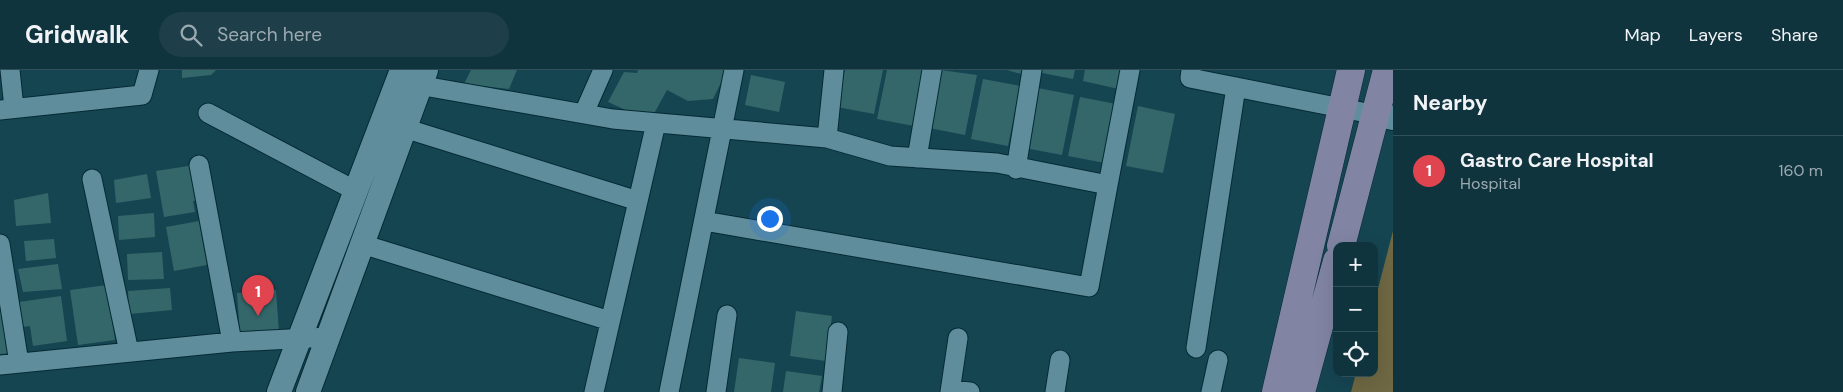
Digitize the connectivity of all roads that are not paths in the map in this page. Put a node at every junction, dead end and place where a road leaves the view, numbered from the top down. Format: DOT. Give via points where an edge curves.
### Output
graph roads {
  1 [pos="10,70"];
  2 [pos="149,70"];
  3 [pos="603,70"];
  4 [pos="734,70"];
  5 [pos="834,70"];
  6 [pos="932,70"];
  7 [pos="1032,70"];
  8 [pos="1130,70"];
  9 [pos="1191,70"];
  10 [pos="1351,70"];
  11 [pos="1387,70"];
  12 [pos="415,75"];
  13 [pos="1236,87"];
  14 [pos="7,109"];
  15 [pos="1343,109"];
  16 [pos="208,113"];
  17 [pos="584,113"];
  18 [pos="1385,117"];
  19 [pos="656,123"];
  20 [pos="404,128"];
  21 [pos="722,129"];
  22 [pos="828,138"];
  23 [pos="917,158"];
  24 [pos="199,164"];
  25 [pos="1016,169"];
  26 [pos="92,179"];
  27 [pos="1108,185"];
  28 [pos="356,191"];
  29 [pos="638,201"];
  30 [pos="704,221"];
  31 [pos="1342,242"];
  32 [pos="0,244"];
  33 [pos="362,244"];
  34 [pos="1333,276"];
  35 [pos="727,315"];
  36 [pos="610,321"];
  37 [pos="838,332"];
  38 [pos="329,337"];
  39 [pos="301,338"];
  40 [pos="958,338"];
  41 [pos="232,342"];
  42 [pos="1196,348"];
  43 [pos="128,352"];
  44 [pos="1060,360"];
  45 [pos="1218,360"];
  46 [pos="19,363"];
  47 [pos="0,365"];
  48 [pos="951,391"];
  49 [pos="279,392"];
  50 [pos="308,392"];
  51 [pos="594,392"];
  52 [pos="669,392"];
  53 [pos="716,392"];
  54 [pos="832,392"];
  55 [pos="970,392"];
  56 [pos="1055,392"];
  57 [pos="1212,392"];
  58 [pos="1276,392"];
  59 [pos="1301,392"];
  1 -- 14 [label="street"];
  2 -- 14 [label="street" via="142,95"];
  3 -- 17 [label="street"];
  4 -- 21 [label="street"];
  5 -- 22 [label="street"];
  6 -- 23 [label="street"];
  7 -- 25 [label="street"];
  8 -- 27 [label="street"];
  9 -- 13 [label="street" via="1190,78"];
  10 -- 15 [label="main road"];
  11 -- 18 [label="main road"];
  12 -- 17 [label="street"];
  12 -- 20 [label="street"];
  12 -- 28 [label="street"];
  13 -- 15 [label="street"];
  13 -- 42 [label="street"];
  15 -- 18 [label="street"];
  15 -- 58 [label="main road"];
  16 -- 28 [label="street"];
  17 -- 19 [label="street"];
  18 -- 31 [label="main road"];
  19 -- 21 [label="street"];
  19 -- 29 [label="street"];
  20 -- 29 [label="street"];
  20 -- 33 [label="street"];
  21 -- 22 [label="street"];
  21 -- 30 [label="street"];
  22 -- 23 [label="street" via="890,156"];
  23 -- 25 [label="street" via="998,164"];
  24 -- 41 [label="street"];
  25 -- 27 [label="street"];
  26 -- 43 [label="street"];
  27 -- 30 [label="street" via="1089,287"];
  28 -- 39 [label="street"];
  29 -- 36 [label="street"];
  30 -- 52 [label="street"];
  32 -- 46 [label="street"];
  33 -- 36 [label="street"];
  33 -- 38 [label="street"];
  34 -- 59 [label="main road"];
  35 -- 53 [label="street"];
  36 -- 51 [label="street"];
  37 -- 54 [label="street"];
  38 -- 39 [label="street"];
  38 -- 50 [label="street"];
  39 -- 41 [label="street"];
  39 -- 49 [label="street"];
  40 -- 48 [label="street"];
  41 -- 43 [label="street"];
  43 -- 46 [label="street"];
  44 -- 56 [label="street"];
  45 -- 57 [label="street"];
  46 -- 47 [label="street"];
  48 -- 55 [label="street"];
}
